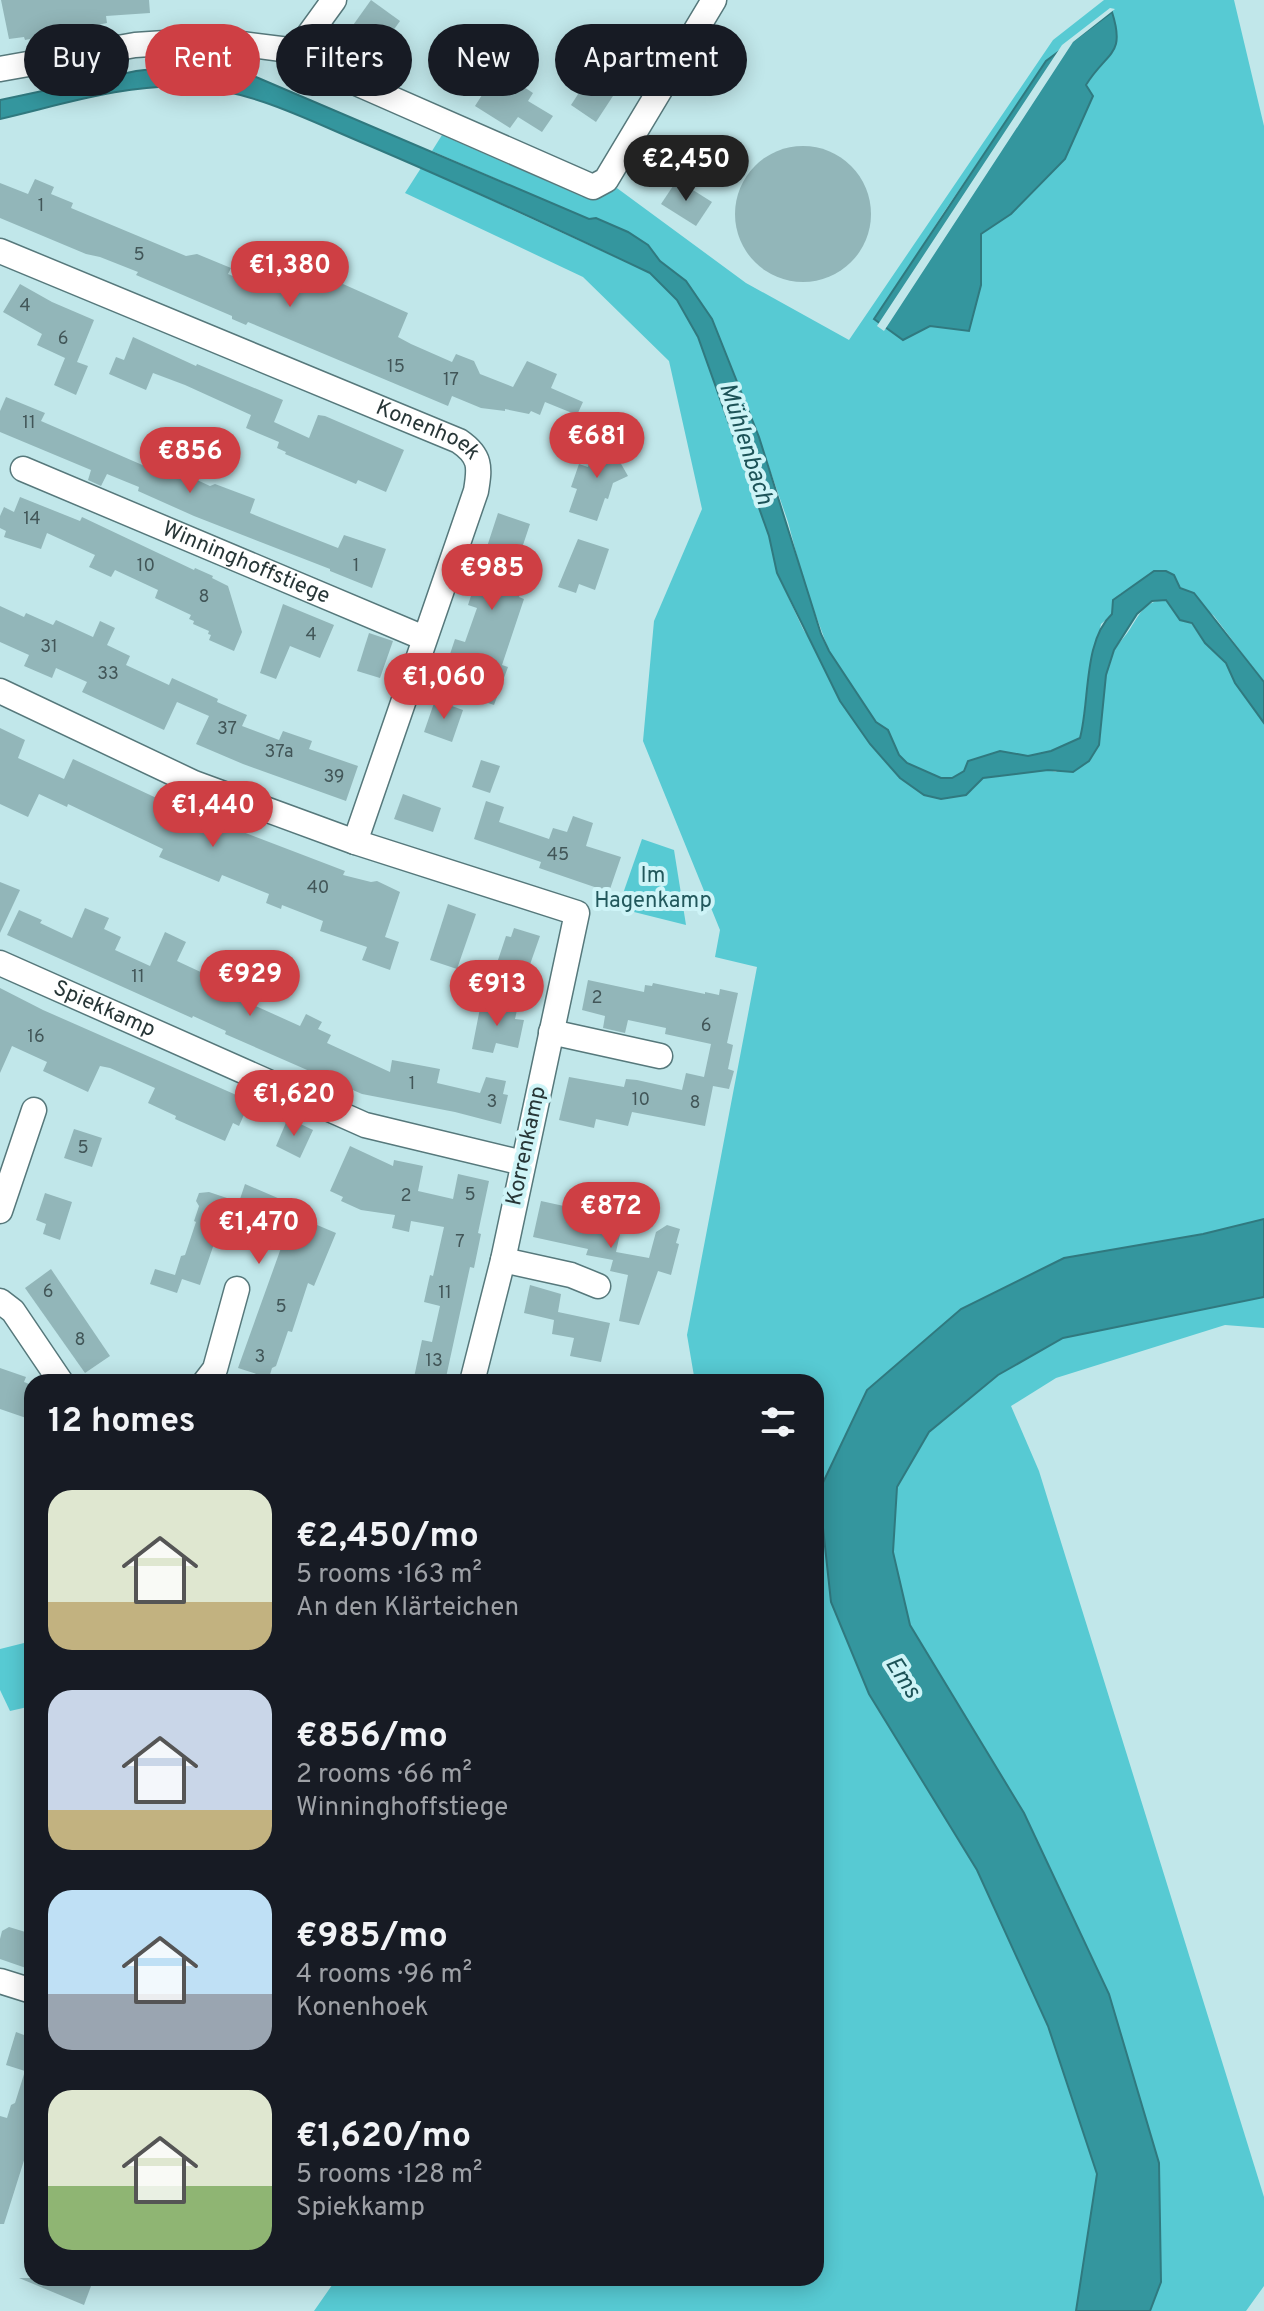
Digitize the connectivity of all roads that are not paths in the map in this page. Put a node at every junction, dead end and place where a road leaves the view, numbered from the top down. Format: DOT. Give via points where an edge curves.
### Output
graph roads {
  1 [pos="334,0"];
  2 [pos="714,0"];
  3 [pos="317,24"];
  4 [pos="276,48"];
  5 [pos="0,69"];
  6 [pos="386,96"];
  7 [pos="0,251"];
  8 [pos="23,469"];
  9 [pos="424,638"];
  10 [pos="0,691"];
  11 [pos="355,842"];
  12 [pos="0,963"];
  13 [pos="551,1032"];
  14 [pos="660,1056"];
  15 [pos="34,1110"];
  16 [pos="523,1163"];
  17 [pos="0,1211"];
  18 [pos="503,1260"];
  19 [pos="598,1286"];
  20 [pos="237,1289"];
  21 [pos="0,1301"];
  22 [pos="56,1374"];
  23 [pos="211,1374"];
  24 [pos="474,1374"];
  25 [pos="0,1981"];
  26 [pos="24,1988"];
  1 -- 3 [label="street"];
  2 -- 6 [label="street" via="606,180 593,187"];
  4 -- 5 [label="street" via="211,40 135,45"];
  7 -- 9 [label="street, Konenhoek" via="473,450 479,468 476,491"];
  8 -- 9 [label="street, Winninghoffstiege"];
  9 -- 11 [label="street, Konenhoek"];
  10 -- 11 [label="street" via="194,783"];
  11 -- 13 [label="street, Korrenkamp" via="577,913"];
  12 -- 16 [label="street, Spiekkamp" via="365,1125"];
  13 -- 14 [label="street"];
  13 -- 16 [label="street, Korrenkamp"];
  15 -- 17 [label="street"];
  16 -- 18 [label="street, Korrenkamp"];
  18 -- 19 [label="street"];
  18 -- 24 [label="street, Korrenkamp"];
  20 -- 23 [label="street"];
  21 -- 22 [label="street" via="13,1311"];
  25 -- 26 [label="street"];
}
